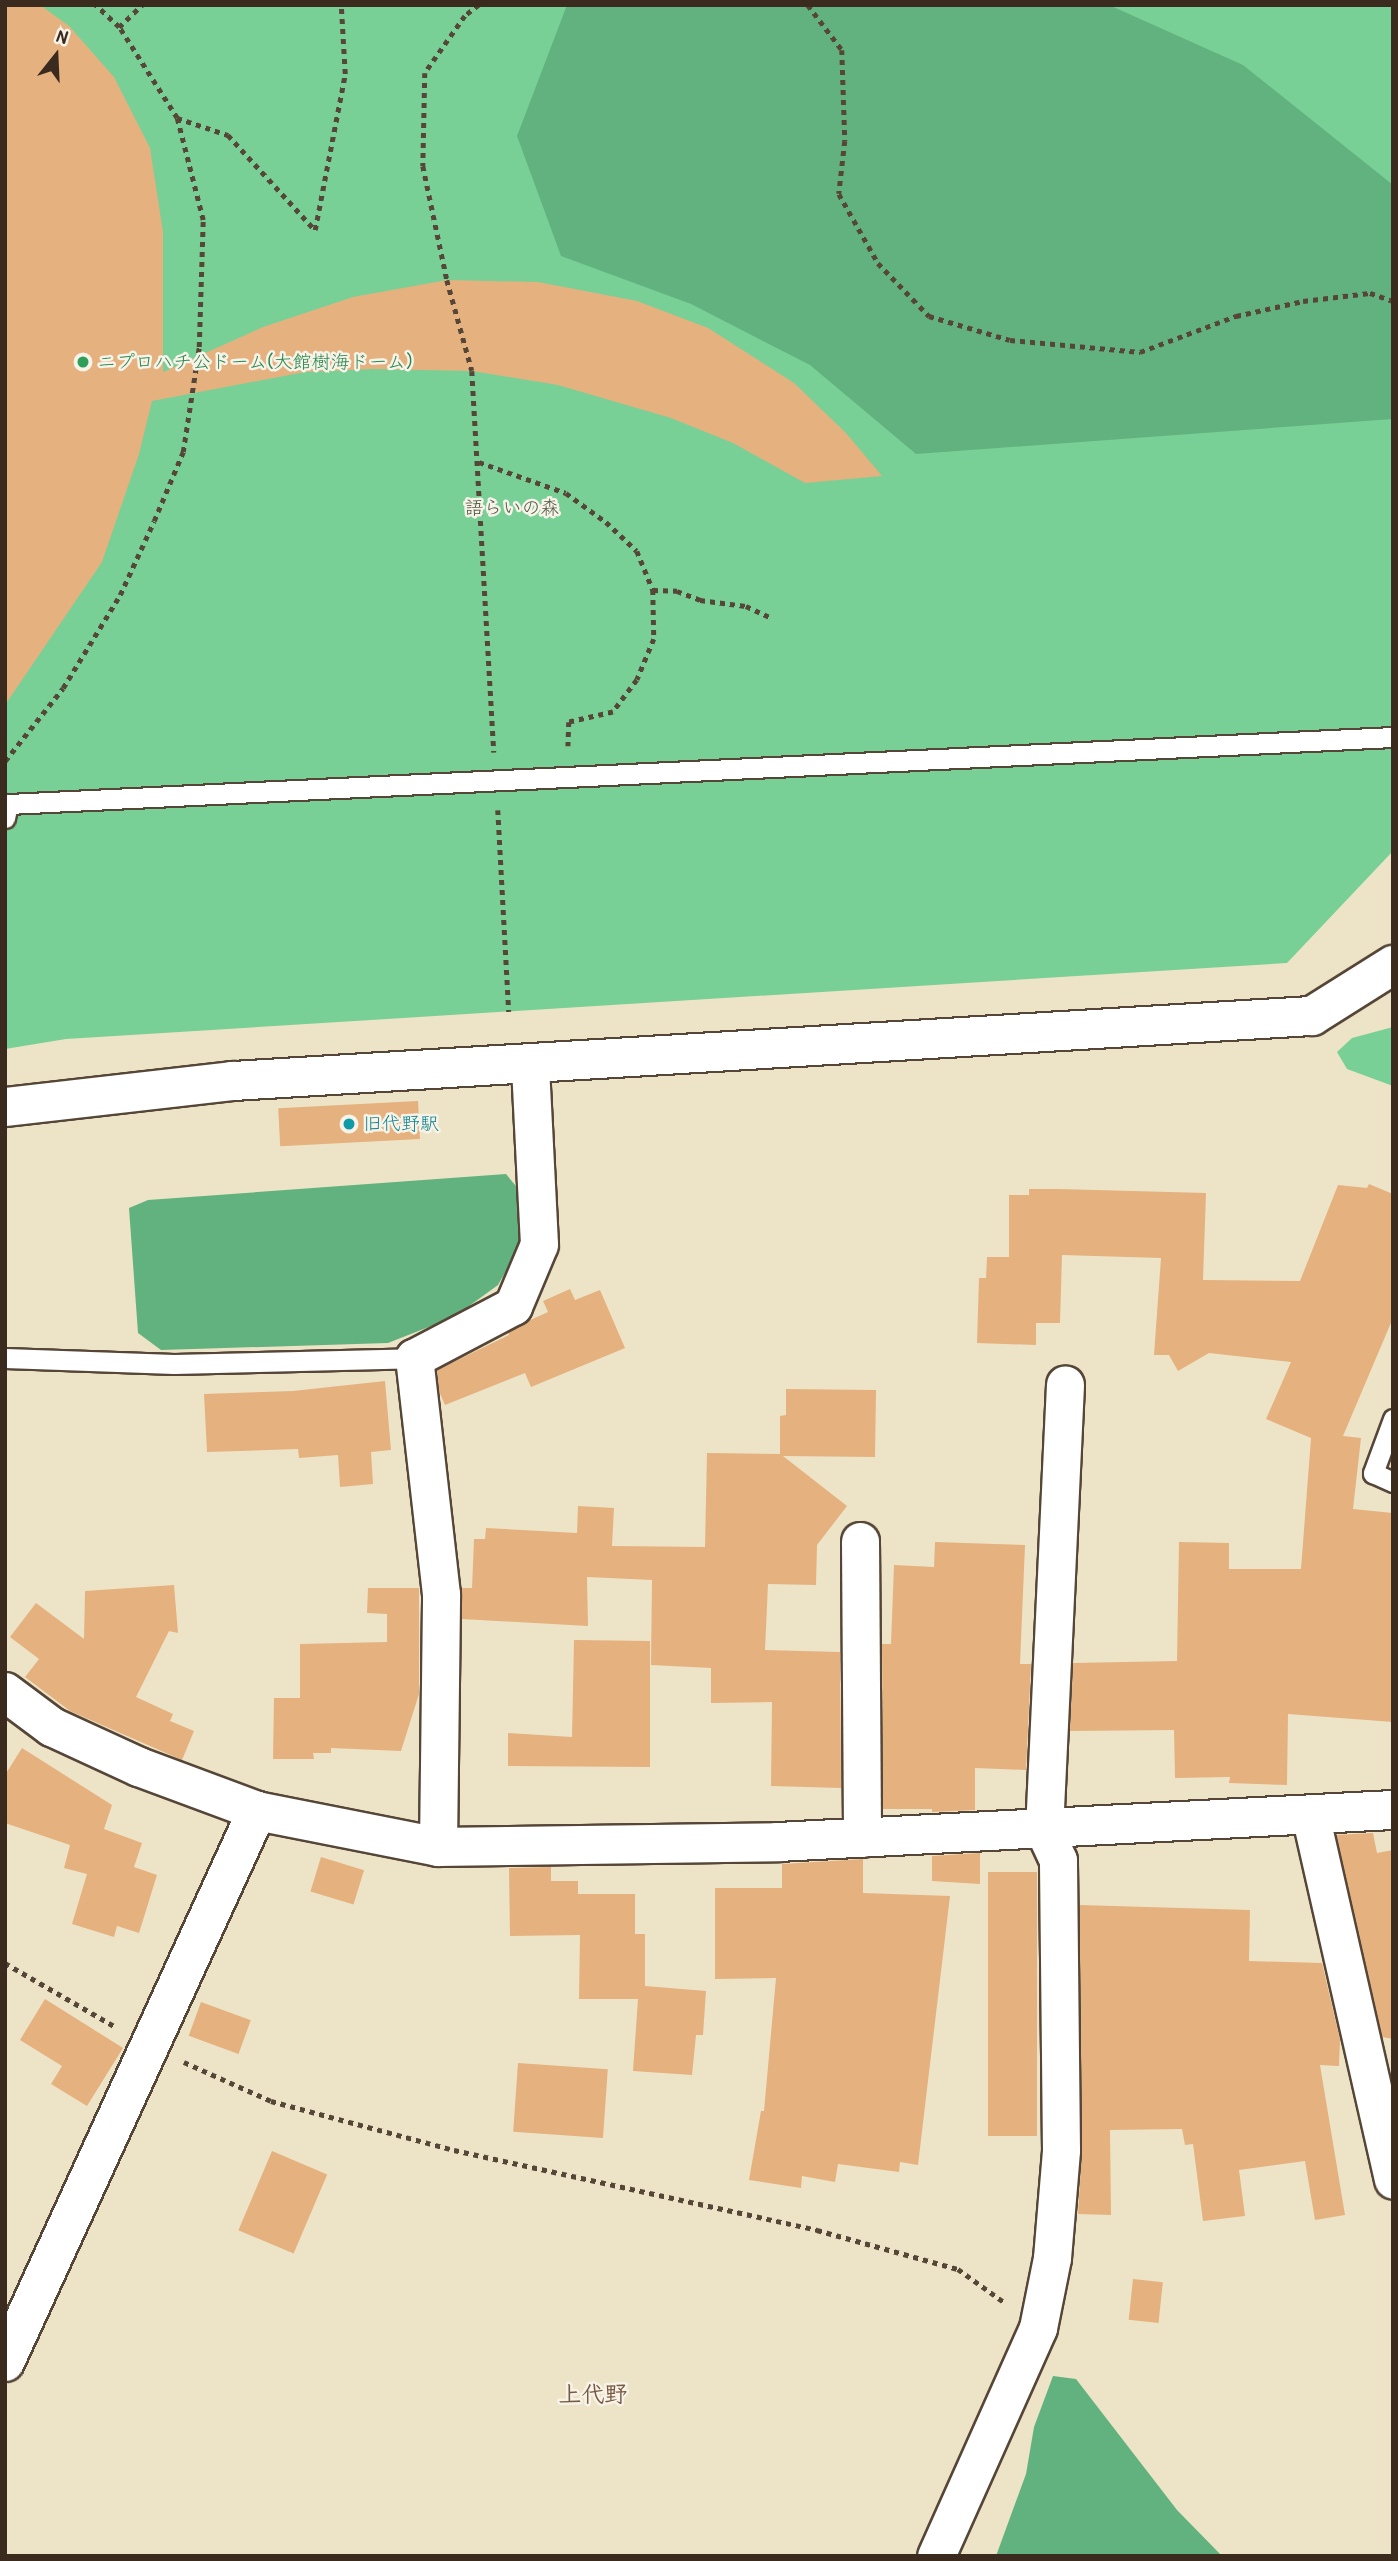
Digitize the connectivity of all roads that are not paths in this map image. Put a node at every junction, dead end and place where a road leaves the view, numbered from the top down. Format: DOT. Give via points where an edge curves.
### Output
graph roads {
  1 [pos="1393,737"];
  2 [pos="5,818"];
  3 [pos="1393,965"];
  4 [pos="530,1065"];
  5 [pos="5,1107"];
  6 [pos="5,1358"];
  7 [pos="414,1358"];
  8 [pos="1065,1384"];
  9 [pos="1393,1419"];
  10 [pos="1393,1482"];
  11 [pos="860,1541"];
  12 [pos="5,1692"];
  13 [pos="1393,1810"];
  14 [pos="257,1811"];
  15 [pos="1310,1814"];
  16 [pos="1044,1830"];
  17 [pos="862,1838"];
  18 [pos="438,1847"];
  19 [pos="1393,2180"];
  20 [pos="5,2362"];
  21 [pos="936,2556"];
  1 -- 2 [label="lane" via="8,804"];
  3 -- 4 [label="street" via="1312,1016"];
  4 -- 5 [label="street" via="233,1080"];
  4 -- 7 [label="street" via="539,1244 513,1306"];
  6 -- 7 [label="lane" via="174,1364"];
  7 -- 18 [label="street" via="441,1594"];
  8 -- 16 [label="street"];
  9 -- 10 [label="lane" via="1373,1474"];
  11 -- 17 [label="street"];
  12 -- 14 [label="street" via="52,1727 139,1767"];
  13 -- 15 [label="street"];
  14 -- 18 [label="street"];
  14 -- 20 [label="street"];
  15 -- 16 [label="street"];
  15 -- 19 [label="street"];
  16 -- 17 [label="street"];
  16 -- 21 [label="street" via="1058,1860 1061,2150 1052,2258 1038,2328"];
  17 -- 18 [label="street"];
}
